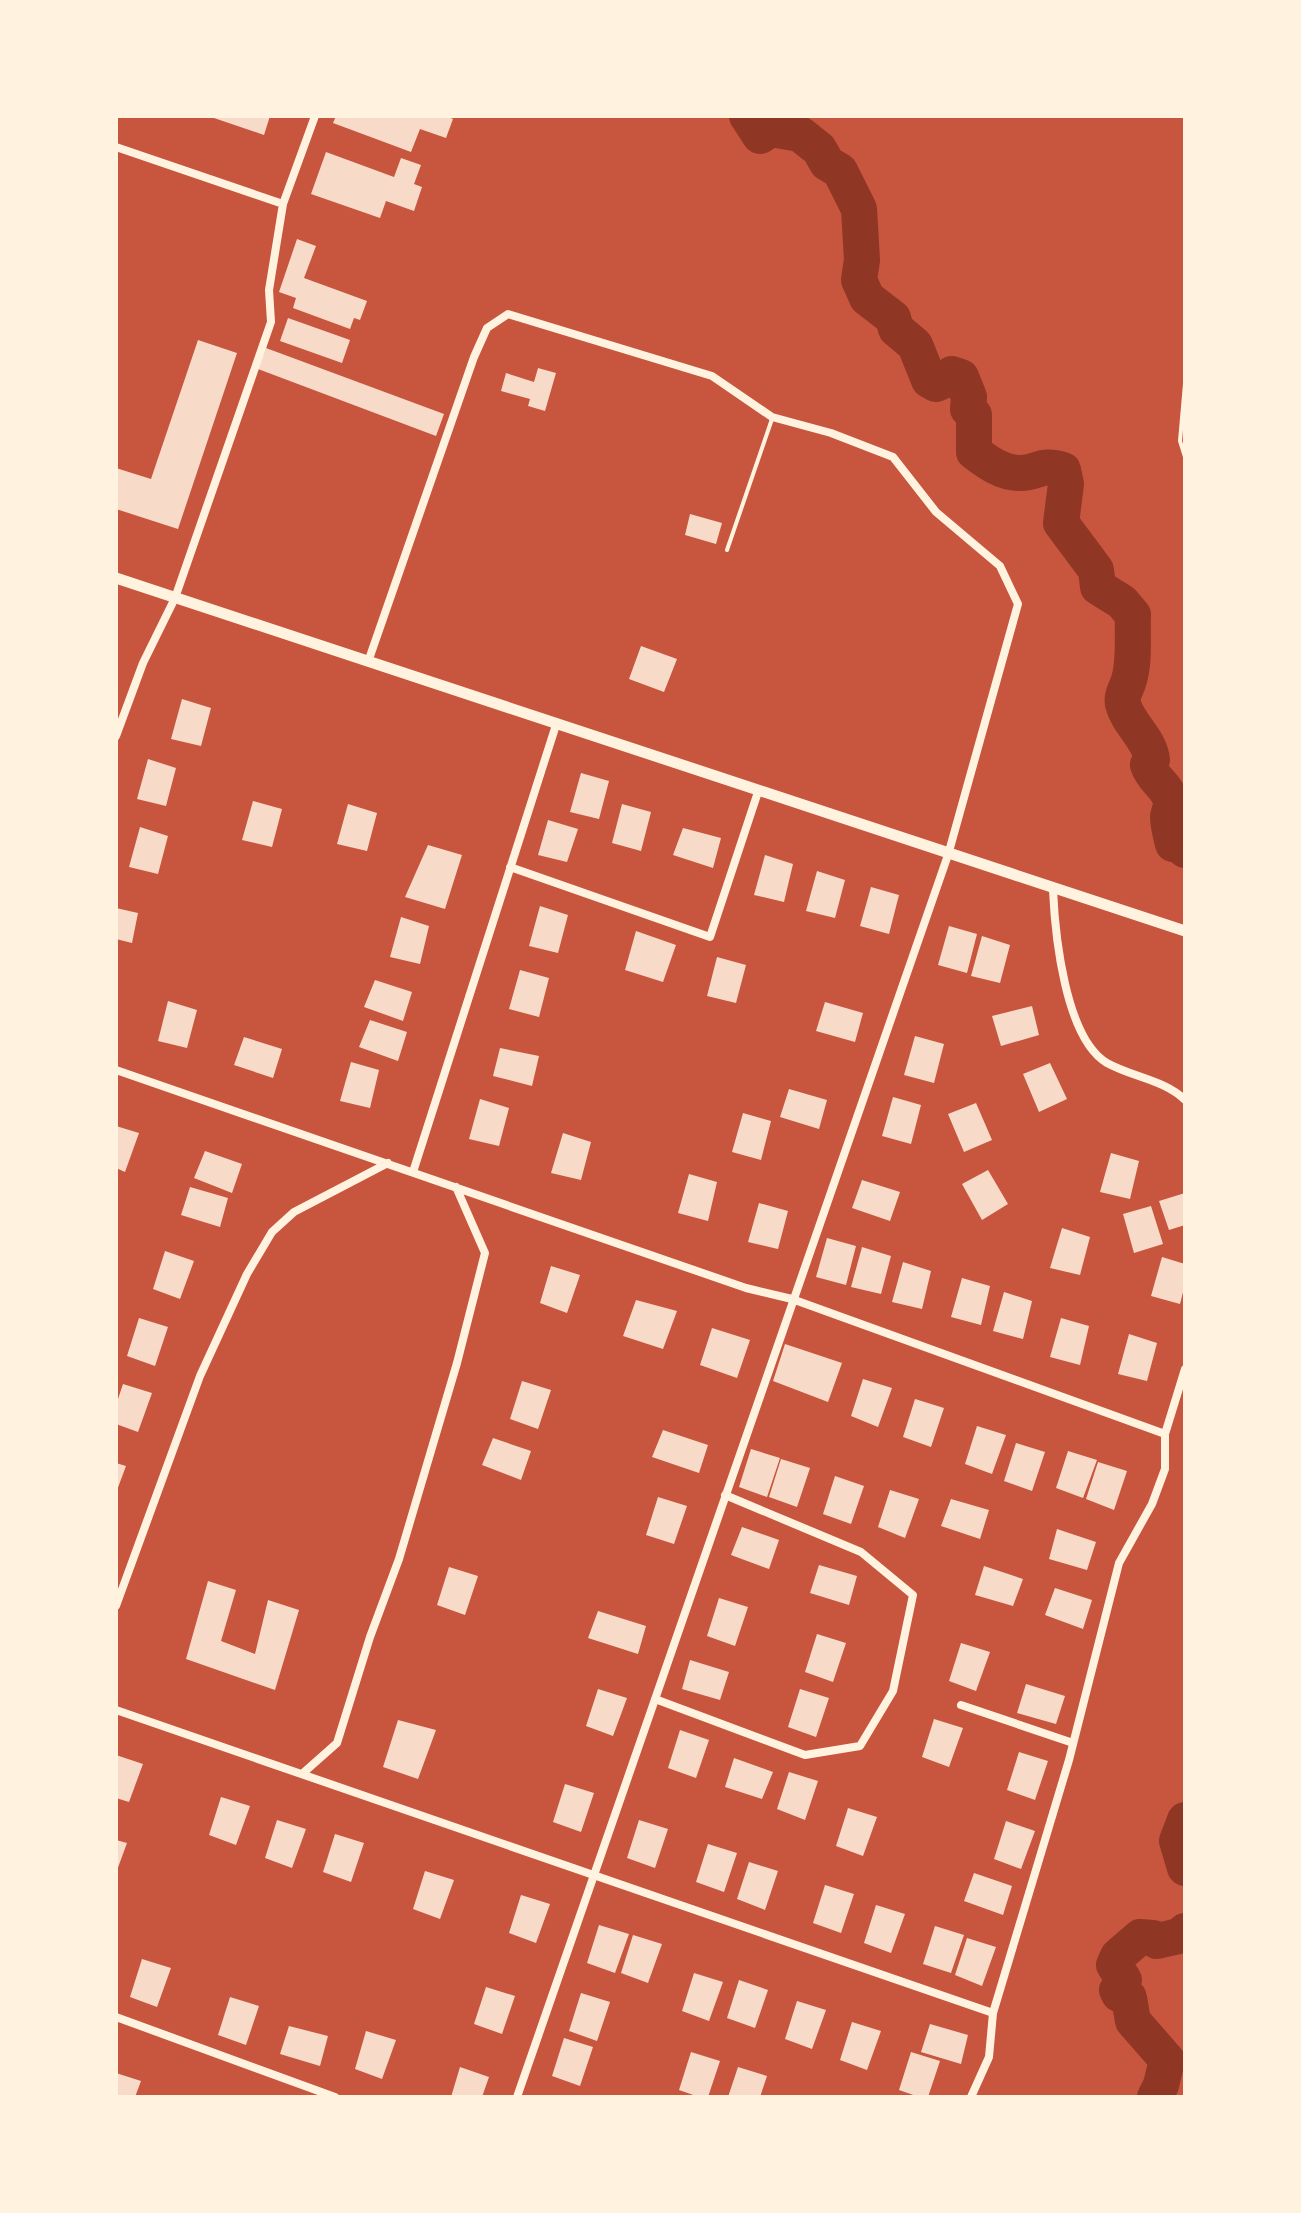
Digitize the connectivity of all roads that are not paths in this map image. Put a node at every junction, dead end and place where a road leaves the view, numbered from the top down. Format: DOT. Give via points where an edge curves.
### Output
graph roads {
  1 [pos="315,116"];
  2 [pos="116,147"];
  3 [pos="283,204"];
  4 [pos="1185,384"];
  5 [pos="772,417"];
  6 [pos="1185,457"];
  7 [pos="727,550"];
  8 [pos="116,578"];
  9 [pos="175,598"];
  10 [pos="368,662"];
  11 [pos="556,725"];
  12 [pos="116,736"];
  13 [pos="758,792"];
  14 [pos="948,855"];
  15 [pos="510,867"];
  16 [pos="1053,890"];
  17 [pos="1185,931"];
  18 [pos="116,1070"];
  19 [pos="1185,1100"];
  20 [pos="388,1163"];
  21 [pos="413,1172"];
  22 [pos="456,1187"];
  23 [pos="792,1299"];
  24 [pos="1185,1369"];
  25 [pos="1165,1434"];
  26 [pos="725,1495"];
  27 [pos="116,1606"];
  28 [pos="655,1699"];
  29 [pos="961,1705"];
  30 [pos="116,1710"];
  31 [pos="1073,1743"];
  32 [pos="302,1774"];
  33 [pos="595,1876"];
  34 [pos="993,2013"];
  35 [pos="116,2017"];
  36 [pos="335,2097"];
  37 [pos="517,2097"];
  38 [pos="971,2097"];
  1 -- 3 [label="street"];
  2 -- 3 [label="street"];
  3 -- 9 [label="street" via="269,290 271,322"];
  4 -- 6 [label="lane" via="1180,441"];
  5 -- 7 [label="lane"];
  5 -- 10 [label="street" via="712,376 508,314 487,328 474,357"];
  5 -- 14 [label="street" via="893,457 936,512 1000,566 1018,604"];
  8 -- 9 [label="street"];
  9 -- 10 [label="street"];
  9 -- 12 [label="street"];
  10 -- 11 [label="street"];
  11 -- 13 [label="street"];
  11 -- 15 [label="street"];
  13 -- 14 [label="street"];
  13 -- 15 [label="street" via="710,937"];
  14 -- 16 [label="street"];
  14 -- 23 [label="street"];
  15 -- 21 [label="street"];
  16 -- 17 [label="street"];
  16 -- 19 [label="street" via="1064,981 1089,1044 1103,1060"];
  18 -- 20 [label="street"];
  20 -- 21 [label="street"];
  20 -- 27 [label="street" via="294,1212 272,1232 200,1376"];
  21 -- 22 [label="street"];
  22 -- 23 [label="street" via="746,1288"];
  22 -- 32 [label="street" via="485,1253 461,1349 337,1743"];
  23 -- 25 [label="street"];
  23 -- 26 [label="street"];
  24 -- 25 [label="street"];
  25 -- 31 [label="street" via="1165,1469 1119,1563"];
  26 -- 28 [label="street"];
  26 -- 28 [label="street" via="861,1552 913,1595 893,1691 860,1746 805,1755"];
  28 -- 33 [label="street"];
  29 -- 31 [label="street"];
  30 -- 32 [label="street"];
  31 -- 34 [label="street"];
  32 -- 33 [label="street"];
  33 -- 34 [label="street"];
  33 -- 37 [label="street"];
  34 -- 38 [label="street" via="989,2057"];
  35 -- 36 [label="street"];
}
